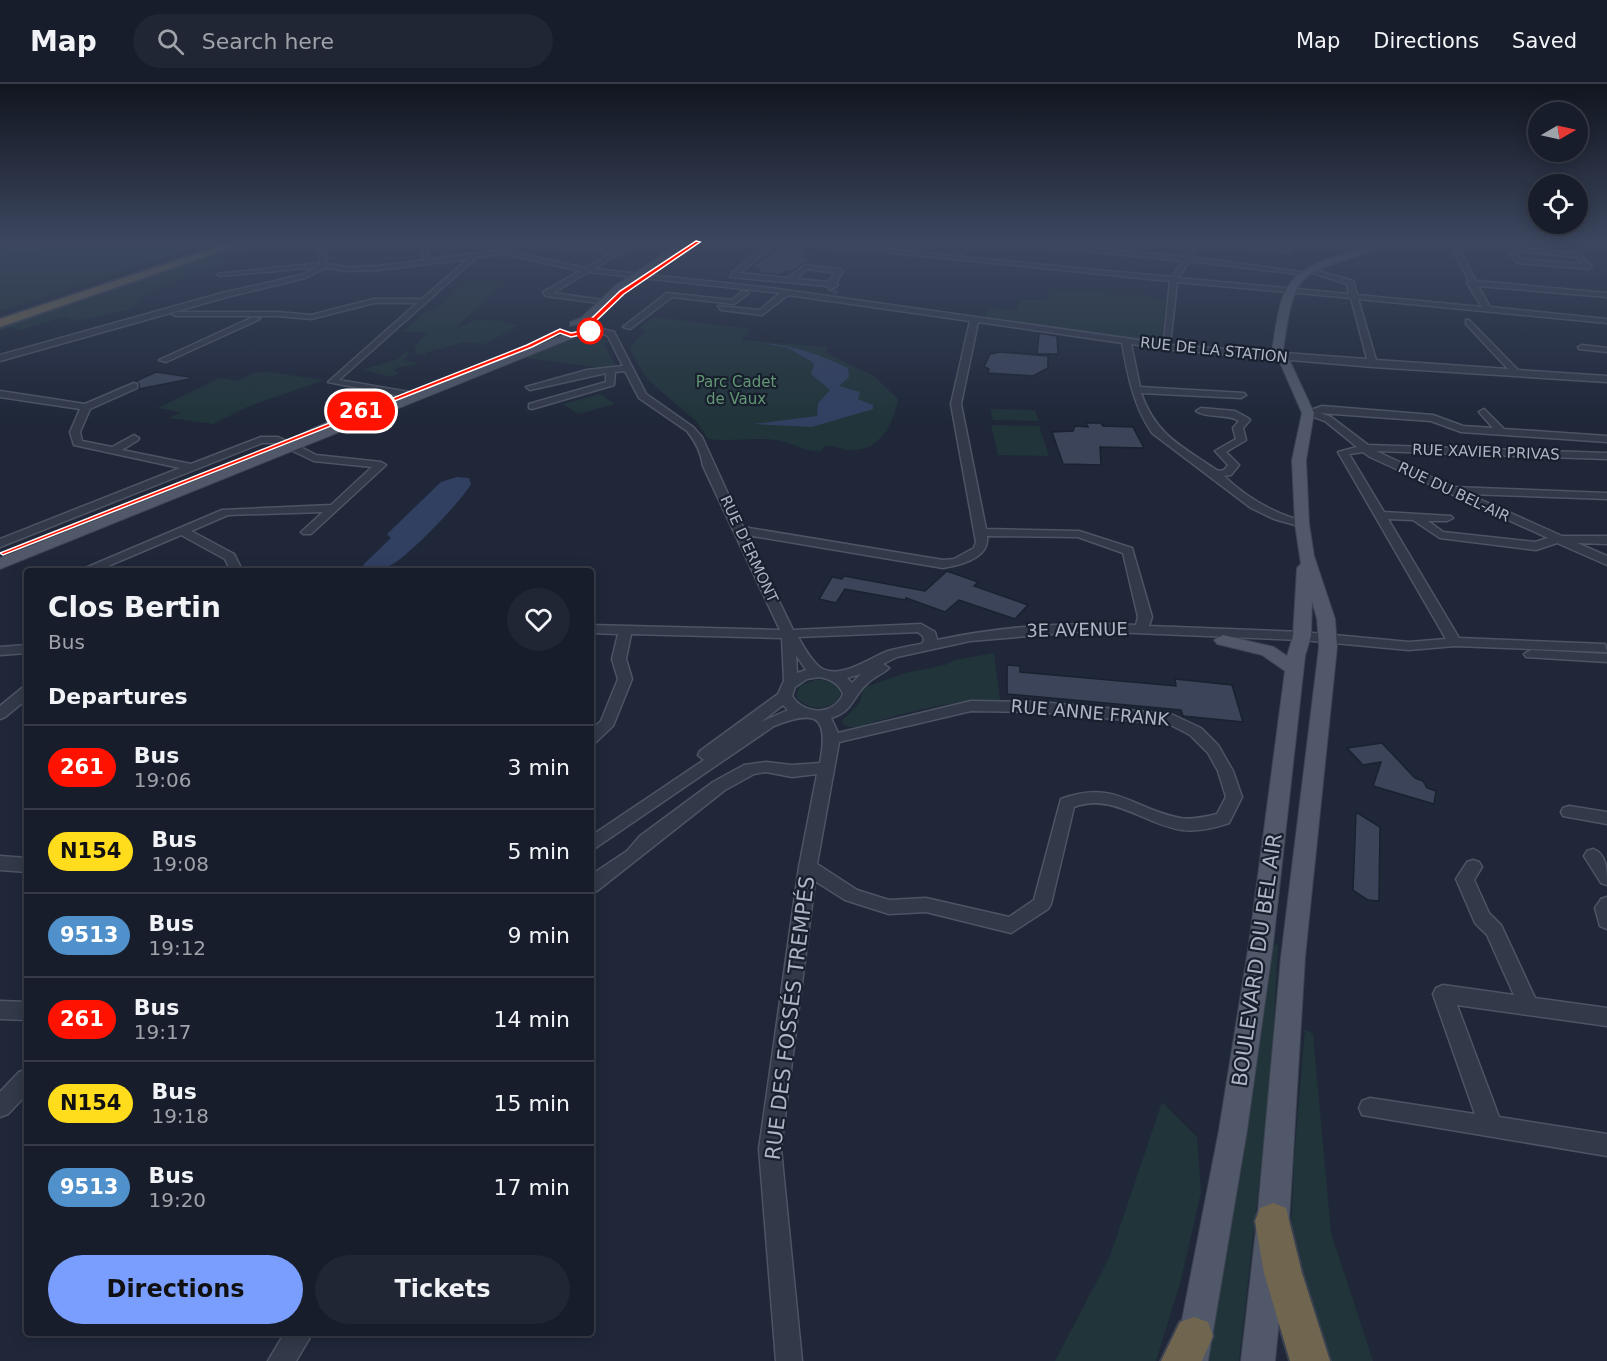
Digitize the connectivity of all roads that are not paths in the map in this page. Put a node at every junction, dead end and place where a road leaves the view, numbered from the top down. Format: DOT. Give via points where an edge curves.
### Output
graph roads {
  1 [pos="424,301"];
  2 [pos="44,302"];
  3 [pos="64,302"];
  4 [pos="202,302"];
  5 [pos="372,302"];
  6 [pos="603,302"];
  7 [pos="612,302"];
  8 [pos="661,302"];
  9 [pos="670,302"];
  10 [pos="735,302"];
  11 [pos="774,302"];
  12 [pos="880,302"];
  13 [pos="1172,302"];
  14 [pos="1292,302"];
  15 [pos="1295,302"];
  16 [pos="1355,302"];
  17 [pos="1405,302"];
  18 [pos="1482,302"];
  19 [pos="730,306"];
  20 [pos="1487,309"];
  21 [pos="164,312"];
  22 [pos="264,314"];
  23 [pos="1294,315"];
  24 [pos="0,316"];
  25 [pos="974,321"];
  26 [pos="1607,321"];
  27 [pos="1468,322"];
  28 [pos="0,323"];
  29 [pos="627,327"];
  30 [pos="589,329"];
  31 [pos="568,330"];
  32 [pos="1126,341"];
  33 [pos="1291,342"];
  34 [pos="1143,343"];
  35 [pos="1168,343"];
  36 [pos="1582,347"];
  37 [pos="1185,348"];
  38 [pos="1607,350"];
  39 [pos="1283,357"];
  40 [pos="0,358"];
  41 [pos="163,360"];
  42 [pos="1373,364"];
  43 [pos="629,368"];
  44 [pos="610,370"];
  45 [pos="1516,373"];
  46 [pos="1605,380"];
  47 [pos="134,386"];
  48 [pos="530,387"];
  49 [pos="1137,390"];
  50 [pos="0,394"];
  51 [pos="406,394"];
  52 [pos="1241,395"];
  53 [pos="532,406"];
  54 [pos="86,407"];
  55 [pos="1201,411"];
  56 [pos="1484,412"];
  57 [pos="1310,413"];
  58 [pos="1501,432"];
  59 [pos="134,438"];
  60 [pos="1606,440"];
  61 [pos="287,444"];
  62 [pos="1366,448"];
  63 [pos="113,451"];
  64 [pos="1607,456"];
  65 [pos="194,468"];
  66 [pos="1216,474"];
  67 [pos="1447,490"];
  68 [pos="1607,496"];
  69 [pos="333,508"];
  70 [pos="1380,515"];
  71 [pos="1416,517"];
  72 [pos="1447,518"];
  73 [pos="1302,524"];
  74 [pos="740,530"];
  75 [pos="182,531"];
  76 [pos="307,532"];
  77 [pos="980,532"];
  78 [pos="1555,539"];
  79 [pos="1607,540"];
  80 [pos="0,543"];
  81 [pos="0,553"];
  82 [pos="1306,556"];
  83 [pos="1607,561"];
  84 [pos="0,564"];
  85 [pos="92,568"];
  86 [pos="235,568"];
  87 [pos="1142,628"];
  88 [pos="594,629"];
  89 [pos="625,631"];
  90 [pos="788,633"];
  91 [pos="1223,640"];
  92 [pos="1301,640"];
  93 [pos="1455,642"];
  94 [pos="1328,643"];
  95 [pos="926,646"];
  96 [pos="24,649"];
  97 [pos="0,651"];
  98 [pos="1606,652"];
  99 [pos="1295,670"];
  100 [pos="826,675"];
  101 [pos="788,689"];
  102 [pos="24,693"];
  103 [pos="850,694"];
  104 [pos="799,711"];
  105 [pos="0,714"];
  106 [pos="820,715"];
  107 [pos="594,723"];
  108 [pos="608,723"];
  109 [pos="594,735"];
  110 [pos="832,739"];
  111 [pos="826,768"];
  112 [pos="1569,812"];
  113 [pos="1607,818"];
  114 [pos="594,843"];
  115 [pos="594,843"];
  116 [pos="1593,856"];
  117 [pos="0,862"];
  118 [pos="24,865"];
  119 [pos="808,867"];
  120 [pos="1473,867"];
  121 [pos="1607,878"];
  122 [pos="594,882"];
  123 [pos="1607,904"];
  124 [pos="1607,921"];
  125 [pos="1528,1006"];
  126 [pos="0,1010"];
  127 [pos="24,1011"];
  128 [pos="1607,1017"];
  129 [pos="24,1082"];
  130 [pos="0,1107"];
  131 [pos="1370,1108"];
  132 [pos="1491,1127"];
  133 [pos="1607,1145"];
  134 [pos="1273,1221"];
  135 [pos="298,1336"];
  136 [pos="1189,1353"];
  137 [pos="281,1361"];
  138 [pos="789,1361"];
  139 [pos="1257,1361"];
  140 [pos="1310,1361"];
  1 -- 51 [label="street" via="332,382"];
  2 -- 24 [label="highway"];
  3 -- 28 [label="highway"];
  4 -- 21 [label="street"];
  5 -- 22 [label="street" via="311,317"];
  6 -- 31 [label="main road"];
  7 -- 30 [label="main road"];
  8 -- 29 [label="street"];
  9 -- 19 [label="street"];
  10 -- 19 [label="street"];
  11 -- 19 [label="street" via="762,313"];
  12 -- 25 [label="street, RUE DE LA STATION"];
  13 -- 35 [label="street"];
  14 -- 39 [label="main road" via="1277,351"];
  15 -- 23 [label="main road"];
  16 -- 42 [label="street"];
  17 -- 20 [label="street"];
  18 -- 20 [label="street"];
  20 -- 26 [label="street"];
  21 -- 22 [label="street"];
  21 -- 40 [label="street"];
  22 -- 41 [label="street"];
  25 -- 32 [label="street, RUE DE LA STATION"];
  25 -- 77 [label="street" via="956,401"];
  27 -- 45 [label="street"];
  30 -- 31 [label="main road"];
  30 -- 43 [label="street, RUE D'ERMONT" via="613,338"];
  31 -- 51 [label="main road"];
  31 -- 61 [label="main road"];
  32 -- 34 [label="street, RUE DE LA STATION"];
  32 -- 49 [label="street"];
  33 -- 39 [label="main road"];
  34 -- 35 [label="street"];
  34 -- 37 [label="street, RUE DE LA STATION"];
  35 -- 37 [label="street"];
  36 -- 38 [label="street"];
  37 -- 39 [label="street, RUE DE LA STATION"];
  39 -- 42 [label="street, RUE DE LA STATION"];
  39 -- 57 [label="main road"];
  42 -- 45 [label="street, RUE DE LA STATION"];
  43 -- 44 [label="street"];
  43 -- 74 [label="street, RUE D'ERMONT" via="645,399 678,422 694,451 708,466"];
  44 -- 48 [label="street"];
  44 -- 53 [label="street" via="611,383"];
  45 -- 46 [label="street, RUE DE LA STATION"];
  47 -- 54 [label="street"];
  49 -- 52 [label="street"];
  49 -- 66 [label="street" via="1145,415 1164,439"];
  50 -- 54 [label="street"];
  51 -- 61 [label="main road"];
  54 -- 63 [label="street" via="75,439"];
  55 -- 66 [label="street" via="1235,414 1245,420 1238,428 1241,440 1220,451 1234,465 1227,473"];
  56 -- 58 [label="street"];
  57 -- 58 [label="street" via="1322,409 1433,418 1461,429"];
  57 -- 62 [label="street, RUE DU BEL-AIR" via="1328,419"];
  57 -- 73 [label="main road, BOULEVARD DU BEL AIR" via="1299,460"];
  58 -- 60 [label="street"];
  59 -- 63 [label="street"];
  61 -- 65 [label="street" via="272,438 261,440"];
  61 -- 69 [label="street" via="314,458 381,465"];
  61 -- 81 [label="main road"];
  61 -- 84 [label="main road" via="226,473"];
  62 -- 64 [label="street, RUE XAVIER PRIVAS"];
  62 -- 67 [label="street, RUE DU BEL-AIR"];
  62 -- 70 [label="street" via="1343,452"];
  63 -- 65 [label="street"];
  65 -- 80 [label="street"];
  66 -- 73 [label="street" via="1238,496 1289,522"];
  67 -- 68 [label="street"];
  67 -- 78 [label="street, RUE DU BEL-AIR"];
  69 -- 75 [label="street" via="226,512"];
  69 -- 76 [label="street"];
  70 -- 71 [label="street"];
  70 -- 93 [label="street"];
  71 -- 72 [label="street"];
  71 -- 78 [label="street" via="1440,535 1536,546"];
  73 -- 82 [label="main road, BOULEVARD DU BEL AIR"];
  74 -- 77 [label="street" via="943,564 957,562 979,550"];
  74 -- 90 [label="street, RUE D'ERMONT"];
  75 -- 85 [label="street"];
  75 -- 86 [label="street" via="231,557"];
  77 -- 87 [label="street" via="1079,534 1128,551 1145,617"];
  78 -- 79 [label="street"];
  78 -- 83 [label="street, RUE DU BEL-AIR"];
  82 -- 92 [label="main road, BOULEVARD DU BEL AIR"];
  82 -- 94 [label="main road, BOULEVARD DU BEL AIR" via="1326,620"];
  87 -- 92 [label="street, 3E AVENUE"];
  87 -- 95 [label="street, 3E AVENUE" via="1014,631"];
  88 -- 89 [label="street"];
  89 -- 90 [label="street"];
  89 -- 108 [label="street" via="619,659 625,679"];
  90 -- 95 [label="street" via="921,628 930,634 931,642"];
  90 -- 100 [label="street, RUE D'ERMONT" via="811,667"];
  90 -- 101 [label="street, RUE D'ERMONT"];
  91 -- 92 [label="street, 3E AVENUE"];
  91 -- 99 [label="main road" via="1269,651"];
  91 -- 103 [label="street, 3E AVENUE" via="1094,635 997,640 886,666 864,678"];
  92 -- 94 [label="street, 3E AVENUE"];
  92 -- 99 [label="main road, BOULEVARD DU BEL AIR"];
  93 -- 94 [label="street" via="1426,646"];
  93 -- 98 [label="street"];
  94 -- 98 [label="street" via="1425,655 1469,650"];
  94 -- 134 [label="main road, BOULEVARD DU BEL AIR" via="1293,957"];
  95 -- 100 [label="street, 3E AVENUE" via="892,654 851,673"];
  96 -- 97 [label="street"];
  99 -- 136 [label="main road, BOULEVARD DU BEL AIR" via="1233,1130"];
  100 -- 101 [label="street" via="803,675"];
  100 -- 103 [label="street" via="846,684"];
  101 -- 104 [label="street" via="791,706"];
  101 -- 114 [label="street"];
  102 -- 105 [label="street"];
  103 -- 106 [label="street" via="841,708"];
  104 -- 106 [label="street"];
  104 -- 115 [label="street" via="769,723"];
  106 -- 110 [label="street" via="828,724"];
  107 -- 108 [label="street"];
  108 -- 109 [label="street"];
  110 -- 111 [label="street, RUE DES FOSSÉS TREMPÉS"];
  110 -- 119 [label="street, RUE ANNE FRANK" via="970,706 1039,707 1171,719 1186,724 1214,748 1233,797 1223,819 1184,825 1108,797 1078,797 1067,803 1042,904 1011,925 926,905 889,907 850,895"];
  111 -- 119 [label="street, RUE DES FOSSÉS TREMPÉS"];
  111 -- 122 [label="street" via="750,769 719,786 611,873 599,876"];
  112 -- 113 [label="street"];
  116 -- 121 [label="street"];
  117 -- 118 [label="street"];
  119 -- 138 [label="street, RUE DES FOSSÉS TREMPÉS" via="770,1149"];
  120 -- 125 [label="street" via="1465,879 1482,918 1494,930"];
  123 -- 124 [label="street"];
  125 -- 128 [label="street"];
  125 -- 132 [label="street" via="1443,994"];
  126 -- 127 [label="street"];
  129 -- 130 [label="street"];
  131 -- 132 [label="street"];
  132 -- 133 [label="street"];
  134 -- 139 [label="main road, BOULEVARD DU BEL AIR"];
  134 -- 140 [label="highway" via="1282,1273"];
  135 -- 137 [label="street"];
}
